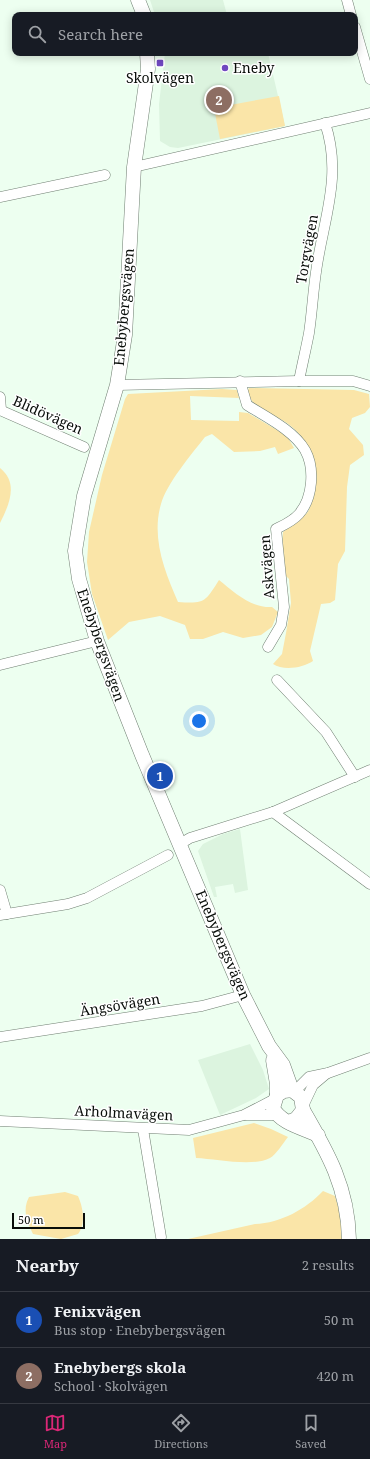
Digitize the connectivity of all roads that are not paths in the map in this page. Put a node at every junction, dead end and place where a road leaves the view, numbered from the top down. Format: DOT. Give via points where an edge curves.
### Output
graph roads {
  1 [pos="138,0"];
  2 [pos="347,0"];
  3 [pos="143,12"];
  4 [pos="350,12"];
  5 [pos="358,37"];
  6 [pos="147,56"];
  7 [pos="370,79"];
  8 [pos="370,113"];
  9 [pos="325,123"];
  10 [pos="134,167"];
  11 [pos="105,175"];
  12 [pos="0,197"];
  13 [pos="299,381"];
  14 [pos="240,382"];
  15 [pos="117,385"];
  16 [pos="370,386"];
  17 [pos="0,397"];
  18 [pos="1,410"];
  19 [pos="84,447"];
  20 [pos="97,641"];
  21 [pos="268,647"];
  22 [pos="0,665"];
  23 [pos="277,680"];
  24 [pos="370,770"];
  25 [pos="355,776"];
  26 [pos="273,812"];
  27 [pos="180,844"];
  28 [pos="168,855"];
  29 [pos="370,884"];
  30 [pos="0,890"];
  31 [pos="4,915"];
  32 [pos="243,995"];
  33 [pos="0,1037"];
  34 [pos="269,1046"];
  35 [pos="370,1058"];
  36 [pos="328,1073"];
  37 [pos="294,1090"];
  38 [pos="276,1097"];
  39 [pos="304,1107"];
  40 [pos="244,1115"];
  41 [pos="276,1115"];
  42 [pos="0,1121"];
  43 [pos="289,1122"];
  44 [pos="143,1129"];
  45 [pos="318,1135"];
  46 [pos="161,1236"];
  47 [pos="349,1239"];
  1 -- 3 [label="main road"];
  2 -- 4 [label="street"];
  5 -- 7 [label="street"];
  6 -- 10 [label="main road, Enebybergsvägen" via="148,69"];
  8 -- 9 [label="street"];
  9 -- 10 [label="street"];
  9 -- 13 [label="street, Torgvägen" via="330,138 332,195 316,272 309,334"];
  10 -- 15 [label="main road, Enebybergsvägen" via="125,335"];
  11 -- 12 [label="street"];
  13 -- 14 [label="street"];
  13 -- 16 [label="street" via="353,381"];
  14 -- 15 [label="street"];
  14 -- 21 [label="street, Askvägen" via="247,405 288,432 305,450 311,471 309,496 299,514 276,529 284,607 281,625"];
  15 -- 20 [label="main road, Enebybergsvägen" via="84,496 75,551 79,579"];
  17 -- 18 [label="street"];
  18 -- 19 [label="street, Blidövägen"];
  20 -- 22 [label="street"];
  20 -- 27 [label="main road, Enebybergsvägen"];
  23 -- 25 [label="street" via="326,732"];
  24 -- 25 [label="street"];
  25 -- 26 [label="street"];
  26 -- 27 [label="street" via="190,838"];
  26 -- 29 [label="street"];
  27 -- 32 [label="main road, Enebybergsvägen"];
  28 -- 31 [label="street" via="87,898 68,904"];
  30 -- 31 [label="street"];
  32 -- 33 [label="street, Ängsövägen" via="202,1006"];
  32 -- 34 [label="main road, Enebybergsvägen"];
  34 -- 37 [label="main road, Enebybergsvägen" via="283,1065"];
  34 -- 38 [label="main road, Enebybergsvägen" via="276,1070"];
  35 -- 36 [label="street"];
  36 -- 37 [label="street" via="309,1077"];
  36 -- 39 [label="street" via="313,1085"];
  37 -- 38 [label="main road" via="284,1091"];
  37 -- 39 [label="main road" via="302,1097"];
  38 -- 40 [label="street, Arholmavägen"];
  38 -- 41 [label="main road" via="273,1108"];
  39 -- 43 [label="main road" via="296,1119"];
  39 -- 45 [label="main road"];
  40 -- 41 [label="street, Arholmavägen"];
  40 -- 44 [label="street, Arholmavägen" via="189,1130"];
  41 -- 43 [label="main road"];
  42 -- 44 [label="street, Arholmavägen"];
  43 -- 45 [label="main road"];
  44 -- 46 [label="street"];
  45 -- 47 [label="main road" via="343,1190 349,1218"];
}
